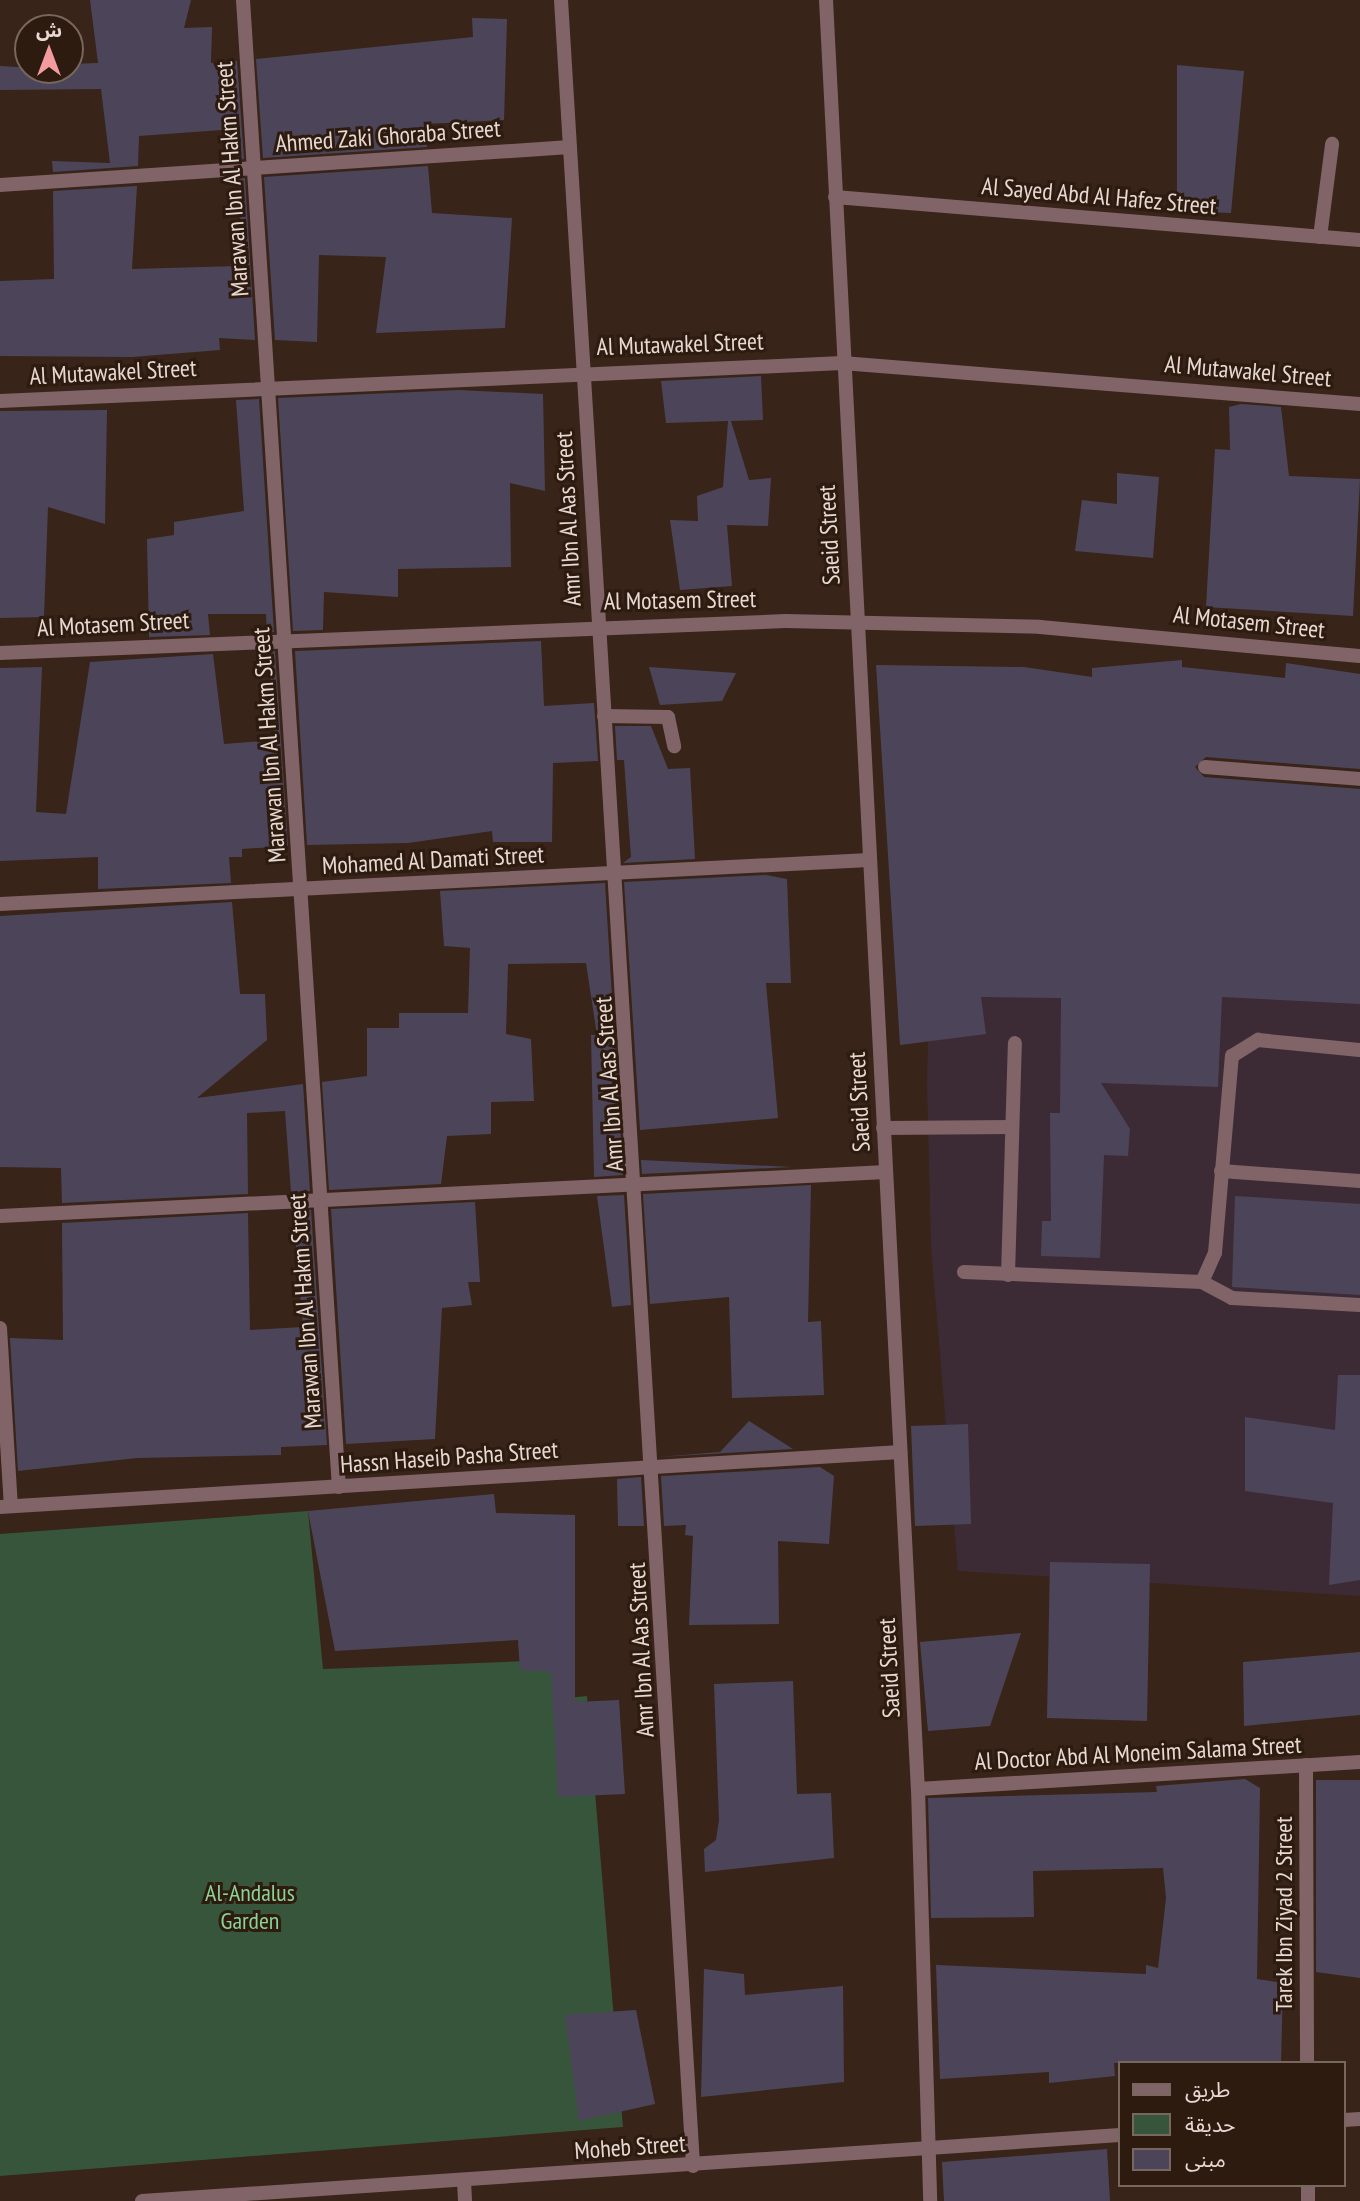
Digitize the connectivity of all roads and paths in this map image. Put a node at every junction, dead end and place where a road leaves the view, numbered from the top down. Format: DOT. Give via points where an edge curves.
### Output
graph roads {
  1 [pos="243,0"];
  2 [pos="561,0"];
  3 [pos="826,0"];
  4 [pos="1332,144"];
  5 [pos="570,147"];
  6 [pos="254,167"];
  7 [pos="0,185"];
  8 [pos="835,197"];
  9 [pos="1320,237"];
  10 [pos="1360,240"];
  11 [pos="842,363"];
  12 [pos="582,371"];
  13 [pos="268,387"];
  14 [pos="0,401"];
  15 [pos="1360,404"];
  16 [pos="857,621"];
  17 [pos="597,625"];
  18 [pos="285,639"];
  19 [pos="0,653"];
  20 [pos="1360,656"];
  21 [pos="604,716"];
  22 [pos="674,746"];
  23 [pos="1205,767"];
  24 [pos="1360,779"];
  25 [pos="869,860"];
  26 [pos="618,873"];
  27 [pos="301,889"];
  28 [pos="0,904"];
  29 [pos="1015,1043"];
  30 [pos="1360,1049"];
  31 [pos="1012,1127"];
  32 [pos="883,1128"];
  33 [pos="1221,1171"];
  34 [pos="886,1172"];
  35 [pos="1360,1181"];
  36 [pos="638,1184"];
  37 [pos="321,1199"];
  38 [pos="0,1216"];
  39 [pos="964,1272"];
  40 [pos="1008,1275"];
  41 [pos="1202,1282"];
  42 [pos="1360,1306"];
  43 [pos="0,1328"];
  44 [pos="900,1452"];
  45 [pos="653,1467"];
  46 [pos="339,1487"];
  47 [pos="5,1507"];
  48 [pos="1360,1762"];
  49 [pos="1306,1765"];
  50 [pos="919,1789"];
  51 [pos="1307,2061"];
  52 [pos="1118,2136"];
  53 [pos="929,2149"];
  54 [pos="693,2166"];
  55 [pos="464,2181"];
  56 [pos="142,2201"];
  57 [pos="150,2201"];
  58 [pos="465,2201"];
  59 [pos="930,2201"];
  1 -- 6 [label="street, Marawan Ibn Al Hakm Street"];
  2 -- 5 [label="street, Amr Ibn Al Aas Street"];
  3 -- 8 [label="street, Saeid Street"];
  4 -- 9 [label="street"];
  5 -- 6 [label="street, Ahmed Zaki Ghoraba Street"];
  5 -- 12 [label="street, Amr Ibn Al Aas Street"];
  6 -- 7 [label="street, Ahmed Zaki Ghoraba Street"];
  6 -- 13 [label="street, Marawan Ibn Al Hakm Street"];
  8 -- 9 [label="street, Al Sayed Abd Al Hafez Street"];
  8 -- 11 [label="street, Saeid Street"];
  9 -- 10 [label="street, Al Sayed Abd Al Hafez Street"];
  11 -- 12 [label="street, Al Mutawakel Street"];
  11 -- 15 [label="street, Al Mutawakel Street"];
  11 -- 16 [label="street, Saeid Street"];
  12 -- 13 [label="street, Al Mutawakel Street"];
  12 -- 17 [label="street, Amr Ibn Al Aas Street"];
  13 -- 14 [label="street, Al Mutawakel Street"];
  13 -- 18 [label="street, Marawan Ibn Al Hakm Street"];
  16 -- 17 [label="street, Al Motasem Street"];
  16 -- 20 [label="street, Al Motasem Street" via="1131,634"];
  16 -- 25 [label="street, Saeid Street"];
  17 -- 18 [label="street, Al Motasem Street"];
  17 -- 21 [label="street, Amr Ibn Al Aas Street"];
  18 -- 19 [label="street, Al Motasem Street"];
  18 -- 27 [label="street, Marawan Ibn Al Hakm Street"];
  21 -- 22 [label="street" via="668,718"];
  21 -- 26 [label="street, Amr Ibn Al Aas Street"];
  23 -- 24 [label="street"];
  25 -- 26 [label="street, Mohamed Al Damati Street"];
  25 -- 32 [label="street, Saeid Street"];
  26 -- 27 [label="street, Mohamed Al Damati Street"];
  26 -- 36 [label="street, Amr Ibn Al Aas Street"];
  27 -- 28 [label="street, Mohamed Al Damati Street"];
  27 -- 37 [label="street, Marawan Ibn Al Hakm Street"];
  29 -- 31 [label="street"];
  30 -- 33 [label="street" via="1258,1041 1238,1047 1230,1066"];
  31 -- 32 [label="street"];
  31 -- 40 [label="street"];
  32 -- 34 [label="street, Saeid Street"];
  33 -- 35 [label="street"];
  33 -- 41 [label="street" via="1215,1253"];
  34 -- 36 [label="street"];
  34 -- 44 [label="street, Saeid Street"];
  36 -- 37 [label="street"];
  36 -- 45 [label="street, Amr Ibn Al Aas Street"];
  37 -- 38 [label="street"];
  37 -- 46 [label="street, Marawan Ibn Al Hakm Street"];
  39 -- 40 [label="street"];
  40 -- 41 [label="street"];
  41 -- 42 [label="street" via="1232,1298"];
  43 -- 47 [label="street"];
  44 -- 45 [label="street, Hassn Haseib Pasha Street"];
  44 -- 50 [label="street, Saeid Street"];
  45 -- 46 [label="street, Hassn Haseib Pasha Street"];
  45 -- 54 [label="street, Amr Ibn Al Aas Street"];
  46 -- 47 [label="street, Hassn Haseib Pasha Street"];
  48 -- 49 [label="street, Al Doctor Abd Al Moneim Salama Street"];
  49 -- 50 [label="street, Al Doctor Abd Al Moneim Salama Street"];
  49 -- 51 [label="street, Tarek Ibn Ziyad 2 Street"];
  50 -- 53 [label="street, Saeid Street"];
  52 -- 53 [label="street, Moheb Street"];
  53 -- 54 [label="street, Moheb Street"];
  53 -- 59 [label="street, Saeid Street"];
  54 -- 55 [label="street, Moheb Street"];
  55 -- 57 [label="street, Moheb Street"];
  55 -- 58 [label="street"];
  56 -- 57 [label="street, Moheb Street"];
}
